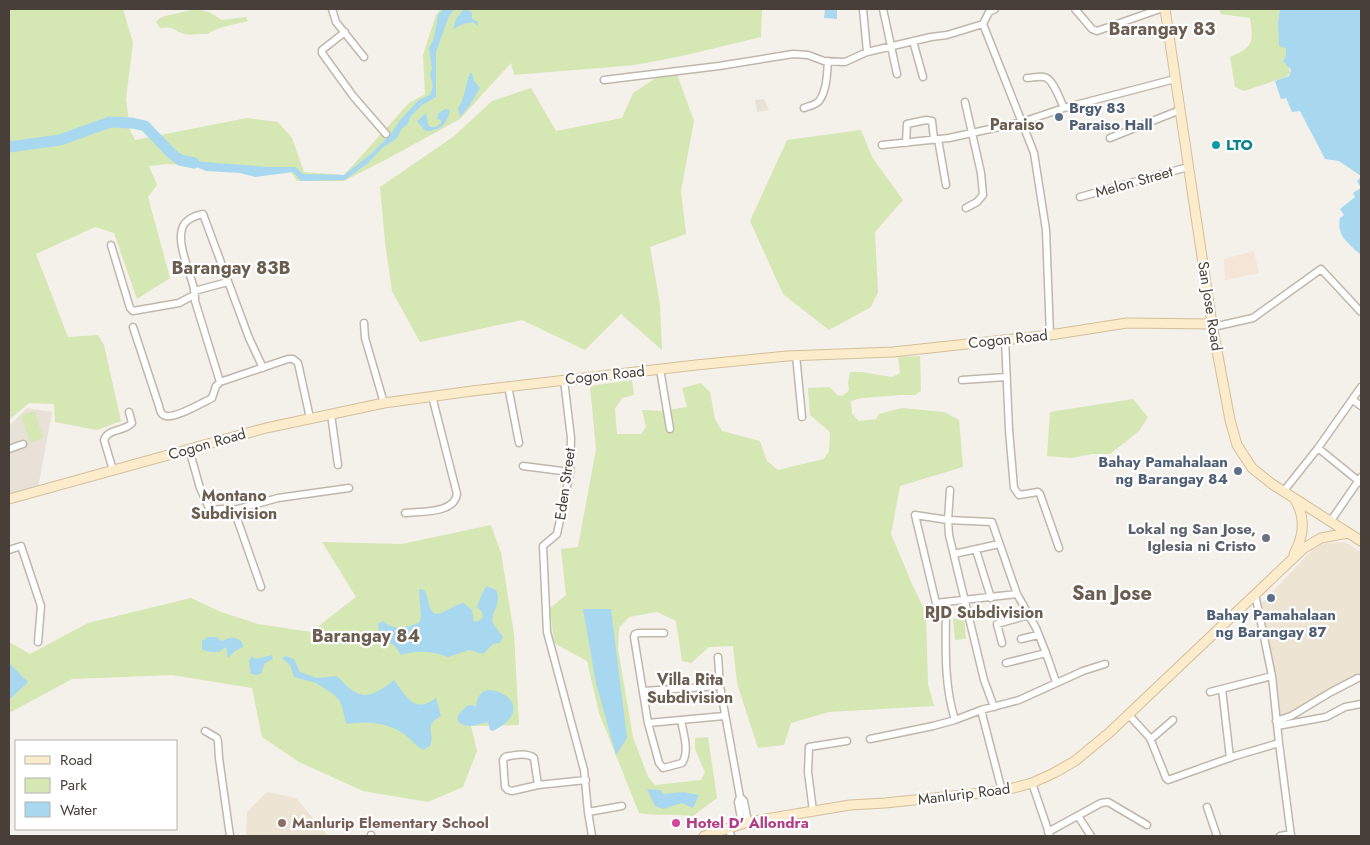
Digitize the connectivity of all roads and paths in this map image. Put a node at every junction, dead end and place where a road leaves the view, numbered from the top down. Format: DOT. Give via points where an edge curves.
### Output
graph roads {
  1 [pos="332,9"];
  2 [pos="863,9"];
  3 [pos="883,9"];
  4 [pos="995,9"];
  5 [pos="1074,9"];
  6 [pos="1160,9"];
  7 [pos="1165,9"];
  8 [pos="984,24"];
  9 [pos="345,32"];
  10 [pos="913,41"];
  11 [pos="890,46"];
  12 [pos="867,52"];
  13 [pos="364,57"];
  14 [pos="828,61"];
  15 [pos="897,74"];
  16 [pos="923,77"];
  17 [pos="1026,78"];
  18 [pos="1175,79"];
  19 [pos="604,80"];
  20 [pos="965,102"];
  21 [pos="804,108"];
  22 [pos="1064,108"];
  23 [pos="1180,110"];
  24 [pos="1022,122"];
  25 [pos="973,132"];
  26 [pos="386,134"];
  27 [pos="1110,138"];
  28 [pos="936,139"];
  29 [pos="906,143"];
  30 [pos="882,145"];
  31 [pos="1188,167"];
  32 [pos="946,185"];
  33 [pos="1080,197"];
  34 [pos="966,208"];
  35 [pos="111,245"];
  36 [pos="228,282"];
  37 [pos="194,293"];
  38 [pos="1361,312"];
  39 [pos="364,323"];
  40 [pos="1213,326"];
  41 [pos="133,327"];
  42 [pos="1050,335"];
  43 [pos="1005,339"];
  44 [pos="796,355"];
  45 [pos="263,368"];
  46 [pos="660,369"];
  47 [pos="1006,377"];
  48 [pos="564,380"];
  49 [pos="962,380"];
  50 [pos="220,382"];
  51 [pos="508,386"];
  52 [pos="1361,387"];
  53 [pos="432,396"];
  54 [pos="1353,400"];
  55 [pos="384,403"];
  56 [pos="1361,406"];
  57 [pos="129,412"];
  58 [pos="331,414"];
  59 [pos="802,416"];
  60 [pos="310,418"];
  61 [pos="670,429"];
  62 [pos="519,443"];
  63 [pos="23,444"];
  64 [pos="9,448"];
  65 [pos="1318,448"];
  66 [pos="189,449"];
  67 [pos="338,465"];
  68 [pos="523,466"];
  69 [pos="112,470"];
  70 [pos="570,472"];
  71 [pos="1360,480"];
  72 [pos="349,488"];
  73 [pos="950,490"];
  74 [pos="1283,492"];
  75 [pos="9,499"];
  76 [pos="1295,500"];
  77 [pos="234,510"];
  78 [pos="405,513"];
  79 [pos="948,520"];
  80 [pos="1330,522"];
  81 [pos="1348,533"];
  82 [pos="1361,541"];
  83 [pos="999,544"];
  84 [pos="1059,548"];
  85 [pos="9,550"];
  86 [pos="976,550"];
  87 [pos="954,554"];
  88 [pos="1292,559"];
  89 [pos="261,587"];
  90 [pos="1017,594"];
  91 [pos="1255,594"];
  92 [pos="991,598"];
  93 [pos="965,600"];
  94 [pos="946,602"];
  95 [pos="1029,615"];
  96 [pos="664,633"];
  97 [pos="1038,635"];
  98 [pos="1021,639"];
  99 [pos="38,642"];
  100 [pos="1002,643"];
  101 [pos="1046,653"];
  102 [pos="718,657"];
  103 [pos="1006,663"];
  104 [pos="1105,664"];
  105 [pos="1272,676"];
  106 [pos="1358,678"];
  107 [pos="1056,682"];
  108 [pos="720,686"];
  109 [pos="1222,689"];
  110 [pos="643,691"];
  111 [pos="1210,692"];
  112 [pos="1361,704"];
  113 [pos="994,707"];
  114 [pos="981,710"];
  115 [pos="1128,714"];
  116 [pos="724,716"];
  117 [pos="680,720"];
  118 [pos="955,720"];
  119 [pos="1173,720"];
  120 [pos="648,723"];
  121 [pos="1276,723"];
  122 [pos="205,731"];
  123 [pos="870,738"];
  124 [pos="1151,739"];
  125 [pos="847,741"];
  126 [pos="1279,743"];
  127 [pos="1230,758"];
  128 [pos="586,780"];
  129 [pos="1032,783"];
  130 [pos="538,785"];
  131 [pos="1002,791"];
  132 [pos="622,806"];
  133 [pos="1207,807"];
  134 [pos="814,810"];
  135 [pos="588,812"];
  136 [pos="1078,816"];
  137 [pos="745,823"];
  138 [pos="1147,824"];
  139 [pos="730,832"];
  140 [pos="1049,834"];
  141 [pos="1291,835"];
  142 [pos="230,836"];
  143 [pos="592,836"];
  144 [pos="704,836"];
  145 [pos="1091,836"];
  146 [pos="1216,836"];
  147 [pos="1280,836"];
  1 -- 9 [label="street" via="336,22"];
  2 -- 12 [label="street"];
  3 -- 11 [label="street"];
  4 -- 8 [label="street" via="989,12"];
  5 -- 6 [label="street" via="1097,31"];
  7 -- 18 [label="main road, San Jose Road"];
  8 -- 10 [label="street"];
  8 -- 24 [label="street"];
  9 -- 13 [label="street"];
  9 -- 26 [label="street" via="322,53"];
  10 -- 11 [label="street"];
  10 -- 16 [label="street"];
  11 -- 12 [label="street"];
  11 -- 15 [label="street"];
  12 -- 14 [label="street" via="845,62"];
  14 -- 19 [label="street" via="793,54"];
  14 -- 21 [label="street" via="826,83 819,101"];
  17 -- 22 [label="street" via="1041,76 1048,79"];
  18 -- 22 [label="street"];
  18 -- 23 [label="main road, San Jose Road"];
  20 -- 25 [label="street"];
  22 -- 24 [label="street"];
  23 -- 27 [label="street"];
  23 -- 31 [label="main road, San Jose Road"];
  24 -- 25 [label="street"];
  24 -- 42 [label="street" via="1034,153 1046,230"];
  25 -- 28 [label="street"];
  25 -- 34 [label="street" via="983,195"];
  28 -- 29 [label="street"];
  28 -- 29 [label="street" via="932,121 926,120 906,124"];
  28 -- 32 [label="street"];
  29 -- 30 [label="street"];
  31 -- 33 [label="street, Melon Street"];
  31 -- 40 [label="main road, San Jose Road"];
  35 -- 37 [label="street" via="133,311 179,303"];
  36 -- 37 [label="street"];
  36 -- 37 [label="street" via="203,214 191,218 182,230 185,261"];
  36 -- 45 [label="street"];
  37 -- 50 [label="street"];
  38 -- 40 [label="street" via="1320,269 1253,318"];
  39 -- 55 [label="street" via="365,338"];
  40 -- 42 [label="main road, Cogon Road" via="1126,323"];
  40 -- 74 [label="main road, San Jose Road" via="1237,445 1252,468"];
  41 -- 50 [label="street" via="164,416 185,411 212,398"];
  42 -- 43 [label="main road, Cogon Road"];
  43 -- 44 [label="main road, Cogon Road" via="893,352"];
  43 -- 47 [label="street"];
  44 -- 46 [label="main road, Cogon Road"];
  44 -- 59 [label="street"];
  45 -- 50 [label="street"];
  45 -- 60 [label="street" via="288,359 298,362"];
  46 -- 48 [label="main road, Cogon Road"];
  46 -- 61 [label="street"];
  47 -- 49 [label="street"];
  47 -- 84 [label="street" via="1014,488 1019,495 1039,493"];
  48 -- 51 [label="main road, Cogon Road"];
  48 -- 70 [label="street, Eden Street" via="571,438"];
  51 -- 53 [label="main road, Cogon Road"];
  51 -- 62 [label="street"];
  52 -- 54 [label="street"];
  53 -- 55 [label="main road, Cogon Road"];
  53 -- 78 [label="street" via="456,500 444,508"];
  54 -- 56 [label="street"];
  54 -- 65 [label="street"];
  55 -- 58 [label="main road, Cogon Road"];
  57 -- 69 [label="street" via="132,423 129,426 105,436"];
  58 -- 60 [label="main road, Cogon Road"];
  58 -- 67 [label="street"];
  60 -- 66 [label="main road, Cogon Road"];
  63 -- 64 [label="street"];
  65 -- 71 [label="street"];
  65 -- 74 [label="street"];
  66 -- 69 [label="main road, Cogon Road"];
  66 -- 77 [label="street" via="210,510"];
  68 -- 70 [label="street"];
  69 -- 75 [label="main road, Cogon Road"];
  70 -- 128 [label="street, Eden Street" via="559,529 555,537 543,546 546,624"];
  71 -- 80 [label="street"];
  72 -- 77 [label="street" via="278,498"];
  73 -- 79 [label="street"];
  74 -- 76 [label="main road, San Jose Road"];
  76 -- 80 [label="main road, San Jose Road"];
  76 -- 88 [label="main road, Manlurip Road" via="1302,514 1303,528"];
  77 -- 89 [label="street"];
  79 -- 83 [label="street" via="990,521"];
  79 -- 87 [label="street"];
  79 -- 94 [label="street" via="915,515 935,602"];
  80 -- 81 [label="main road, San Jose Road"];
  81 -- 82 [label="main road, San Jose Road"];
  81 -- 88 [label="main road, Manlurip Road" via="1321,538"];
  83 -- 86 [label="street"];
  83 -- 90 [label="street"];
  85 -- 99 [label="street" via="21,546 41,606"];
  86 -- 87 [label="street"];
  86 -- 92 [label="street"];
  87 -- 93 [label="street"];
  88 -- 91 [label="main road, Manlurip Road"];
  90 -- 92 [label="street"];
  90 -- 95 [label="street"];
  91 -- 105 [label="street"];
  91 -- 115 [label="main road, Manlurip Road"];
  92 -- 93 [label="street"];
  93 -- 94 [label="street"];
  93 -- 113 [label="street" via="984,680"];
  94 -- 118 [label="street" via="947,679"];
  95 -- 97 [label="street"];
  95 -- 100 [label="street" via="997,624"];
  96 -- 110 [label="street" via="635,634"];
  97 -- 98 [label="street"];
  97 -- 101 [label="street"];
  101 -- 103 [label="street"];
  101 -- 107 [label="street"];
  102 -- 108 [label="street"];
  104 -- 107 [label="street"];
  105 -- 109 [label="street"];
  105 -- 121 [label="street"];
  106 -- 121 [label="street"];
  107 -- 113 [label="street" via="1019,700"];
  108 -- 110 [label="street"];
  108 -- 116 [label="street"];
  109 -- 111 [label="street"];
  109 -- 127 [label="street"];
  110 -- 120 [label="street"];
  112 -- 121 [label="street" via="1344,707 1326,717"];
  113 -- 114 [label="street"];
  114 -- 118 [label="street"];
  114 -- 131 [label="street"];
  115 -- 124 [label="street"];
  115 -- 129 [label="main road, Manlurip Road" via="1075,761"];
  116 -- 117 [label="street"];
  116 -- 137 [label="street" via="740,797 738,802"];
  117 -- 120 [label="street"];
  117 -- 120 [label="street" via="686,749 684,761 663,768"];
  118 -- 123 [label="street"];
  119 -- 124 [label="street"];
  121 -- 126 [label="street"];
  122 -- 142 [label="street" via="218,742"];
  124 -- 127 [label="street" via="1168,780"];
  125 -- 134 [label="street" via="809,747 808,772"];
  126 -- 127 [label="street"];
  126 -- 141 [label="street"];
  128 -- 130 [label="street"];
  128 -- 135 [label="street"];
  129 -- 131 [label="main road, Manlurip Road"];
  129 -- 140 [label="street"];
  130 -- 130 [label="street" via="508,790 505,787 505,757 532,756"];
  131 -- 134 [label="main road, Manlurip Road"];
  132 -- 135 [label="street"];
  133 -- 146 [label="street"];
  134 -- 137 [label="main road, Manlurip Road"];
  135 -- 143 [label="street"];
  136 -- 138 [label="street" via="1108,802"];
  136 -- 140 [label="street"];
  136 -- 145 [label="street"];
  137 -- 139 [label="main road, Manlurip Road"];
  139 -- 144 [label="main road, Manlurip Road"];
  141 -- 147 [label="street"];
}
